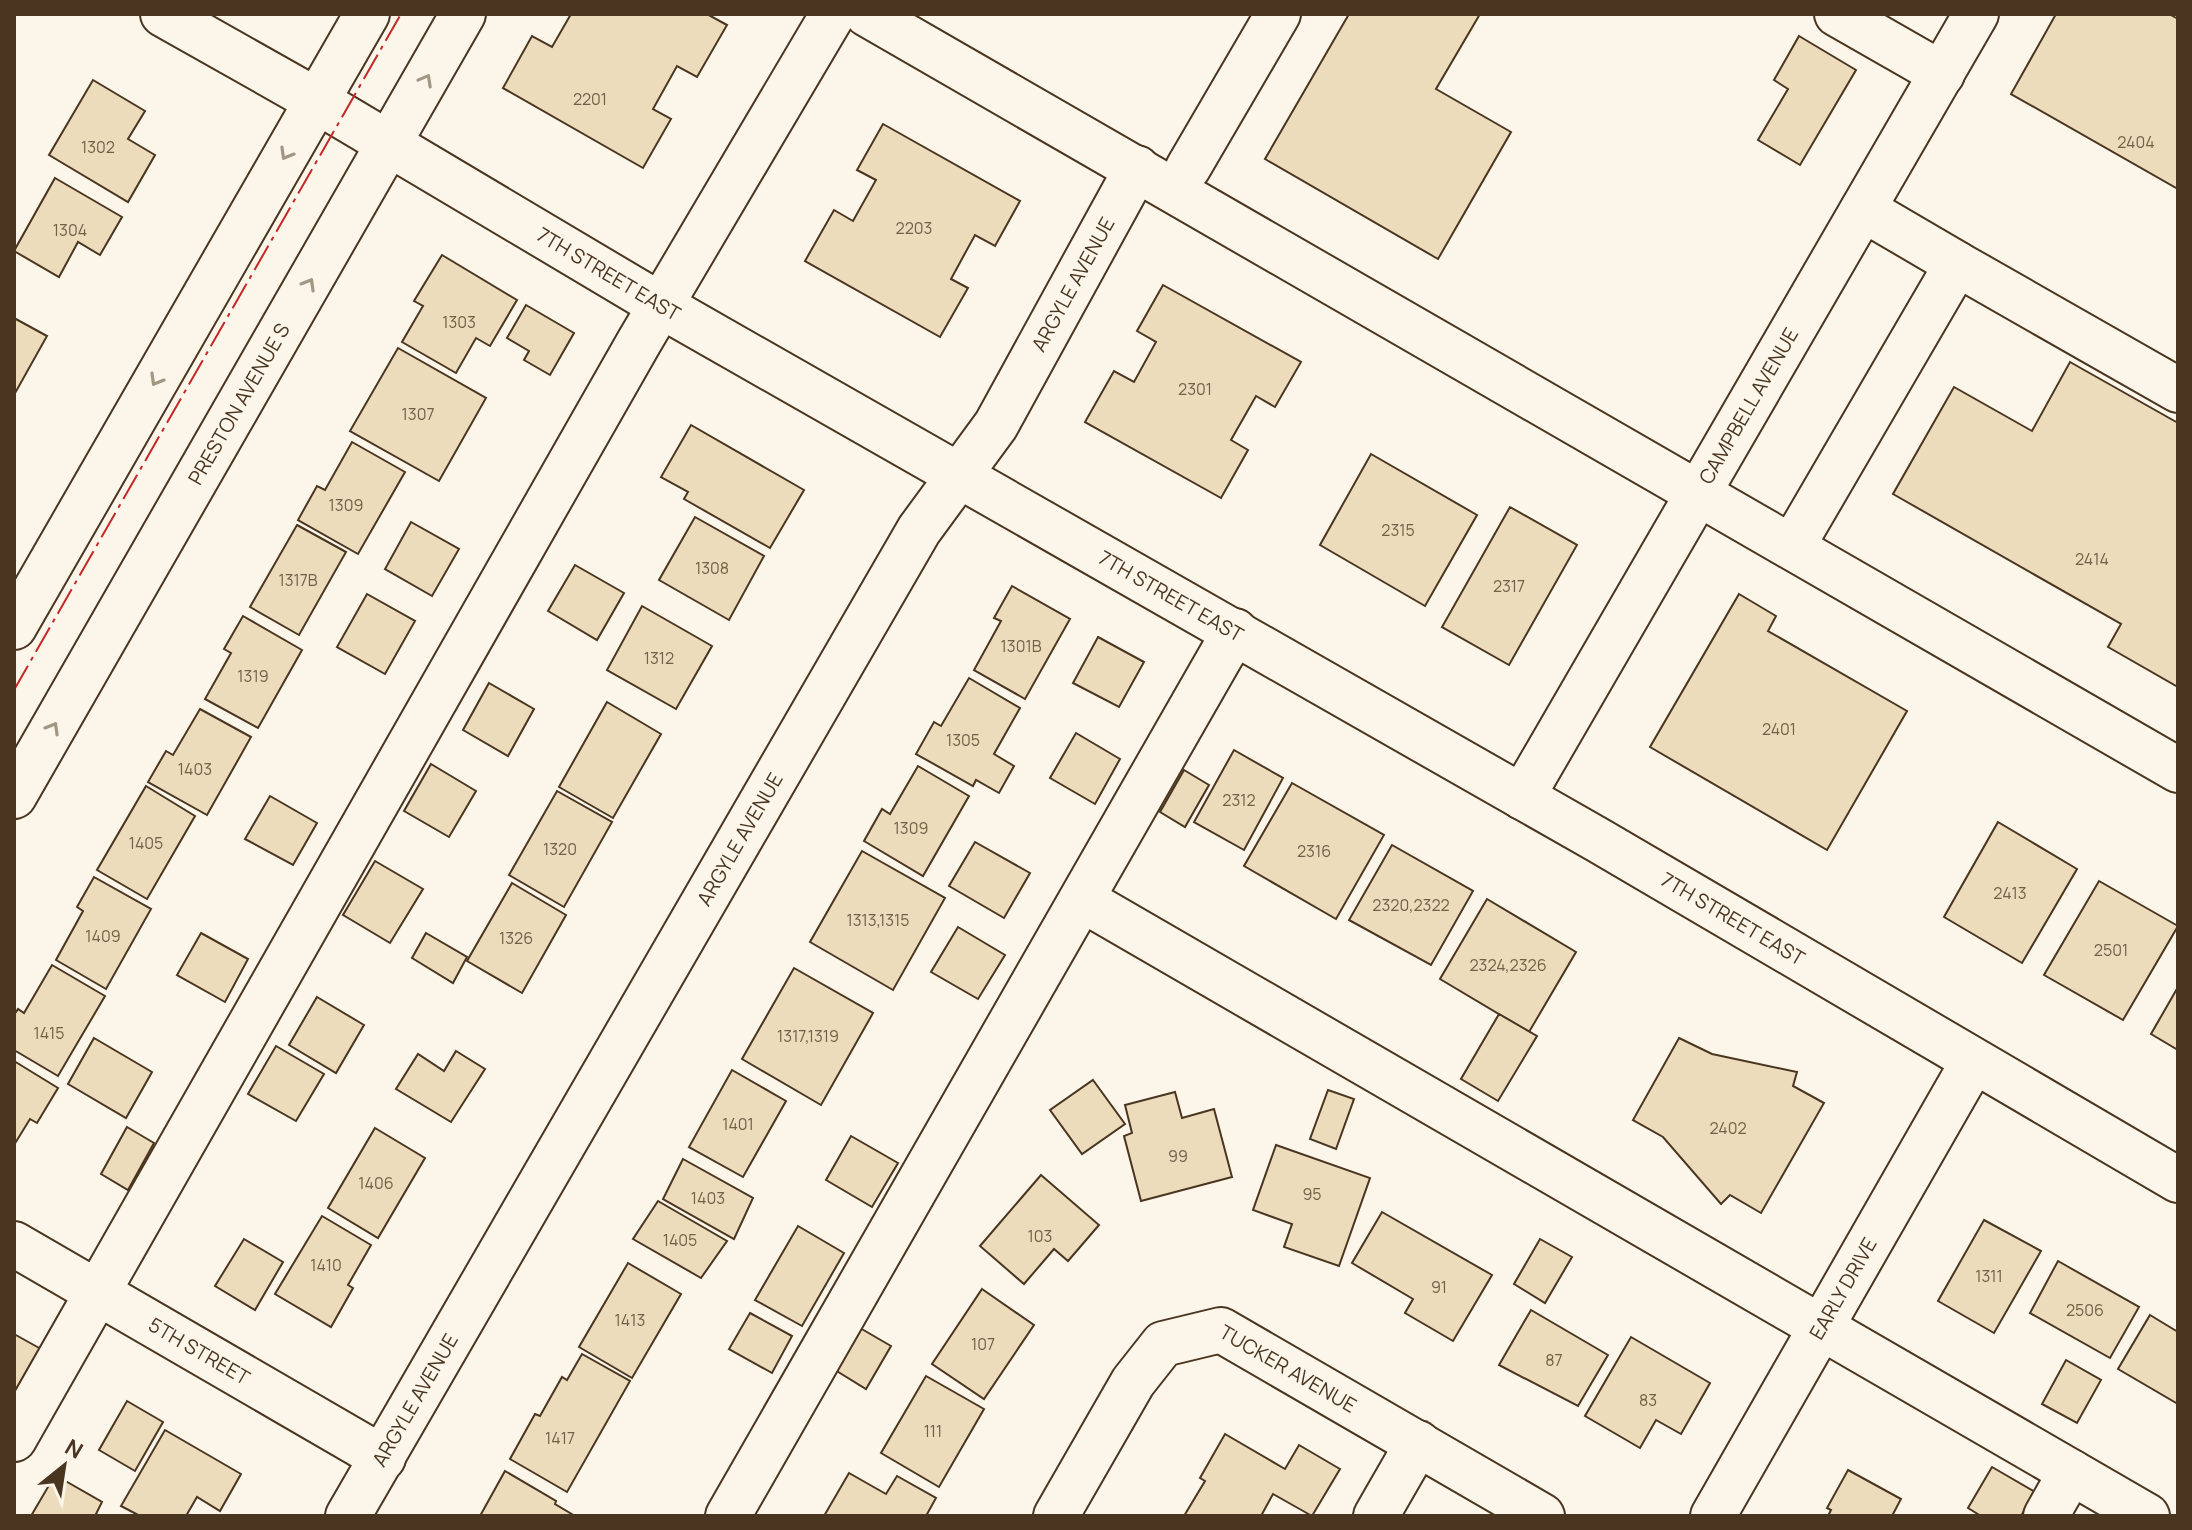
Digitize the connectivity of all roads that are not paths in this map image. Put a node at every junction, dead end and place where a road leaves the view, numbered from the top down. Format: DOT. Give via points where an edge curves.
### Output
graph roads {
  1 [pos="163,14"];
  2 [pos="367,14"];
  3 [pos="463,14"];
  4 [pos="833,14"];
  5 [pos="867,14"];
  6 [pos="1278,14"];
  7 [pos="1837,14"];
  8 [pos="1976,14"];
  9 [pos="1942,74"];
  10 [pos="317,101"];
  11 [pos="388,146"];
  12 [pos="1137,168"];
  13 [pos="1188,168"];
  14 [pos="1863,209"];
  15 [pos="1957,264"];
  16 [pos="660,305"];
  17 [pos="2178,390"];
  18 [pos="958,475"];
  19 [pos="1698,493"];
  20 [pos="1792,547"];
  21 [pos="14,627"];
  22 [pos="1235,631"];
  23 [pos="2178,770"];
  24 [pos="14,796"];
  25 [pos="1522,797"];
  26 [pos="1083,900"];
  27 [pos="1973,1062"];
  28 [pos="2178,1180"];
  29 [pos="14,1244"];
  30 [pos="98,1293"];
  31 [pos="1821,1328"];
  32 [pos="14,1439"];
  33 [pos="1418,1443"];
  34 [pos="383,1458"];
  35 [pos="2071,1472"];
  36 [pos="348,1516"];
  37 [pos="728,1516"];
  38 [pos="1056,1516"];
  39 [pos="1376,1516"];
  40 [pos="1542,1516"];
  41 [pos="1713,1516"];
  42 [pos="2046,1516"];
  43 [pos="2147,1516"];
  1 -- 10 [label="street, 7TH STREET EAST"];
  2 -- 10 [label="street"];
  11 -- 3 [label="street, PRESTON AVENUE S, one-way"];
  4 -- 16 [label="street"];
  5 -- 12 [label="street"];
  6 -- 13 [label="street"];
  7 -- 9 [label="street"];
  8 -- 9 [label="street, CAMPBELL AVENUE"];
  9 -- 14 [label="street, CAMPBELL AVENUE"];
  10 -- 11 [label="street, 7TH STREET EAST"];
  10 -- 21 [label="street, one-way"];
  11 -- 16 [label="street, 7TH STREET EAST"];
  24 -- 11 [label="street, PRESTON AVENUE S, one-way"];
  12 -- 18 [label="street, ARGYLE AVENUE" via="996,425"];
  12 -- 19 [label="street"];
  14 -- 15 [label="street"];
  14 -- 19 [label="street, CAMPBELL AVENUE"];
  15 -- 17 [label="street"];
  15 -- 20 [label="street"];
  16 -- 18 [label="street, 7TH STREET EAST"];
  16 -- 30 [label="street"];
  18 -- 22 [label="street, 7TH STREET EAST"];
  18 -- 34 [label="street, ARGYLE AVENUE" via="919,530"];
  19 -- 20 [label="street"];
  19 -- 25 [label="street, CAMPBELL AVENUE"];
  20 -- 23 [label="street"];
  22 -- 25 [label="street, 7TH STREET EAST"];
  22 -- 26 [label="street"];
  25 -- 27 [label="street, 7TH STREET EAST"];
  26 -- 31 [label="street"];
  26 -- 37 [label="street"];
  27 -- 28 [label="street, 7TH STREET EAST"];
  27 -- 31 [label="street, EARLY DRIVE"];
  29 -- 30 [label="street, 5TH STREET"];
  30 -- 32 [label="street"];
  30 -- 34 [label="street, 5TH STREET"];
  31 -- 35 [label="street"];
  31 -- 41 [label="street, EARLY DRIVE"];
  33 -- 38 [label="street, TUCKER AVENUE" via="1221,1330 1163,1344 1133,1382"];
  33 -- 39 [label="street"];
  33 -- 40 [label="street, TUCKER AVENUE"];
  34 -- 36 [label="street, ARGYLE AVENUE"];
  35 -- 42 [label="street"];
  35 -- 43 [label="street"];
}
